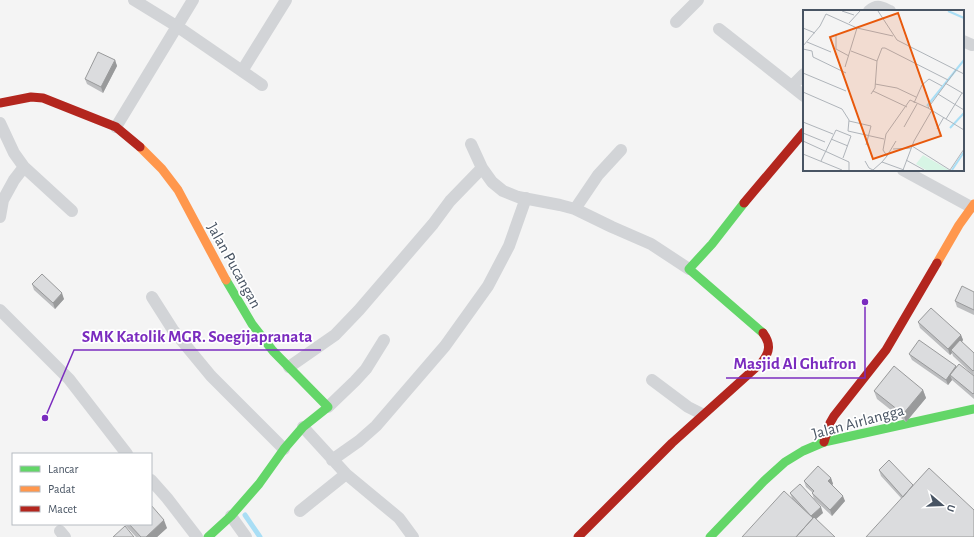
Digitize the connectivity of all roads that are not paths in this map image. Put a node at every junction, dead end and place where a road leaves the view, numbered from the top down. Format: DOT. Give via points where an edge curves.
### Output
graph roads {
  1 [pos="134,0"];
  2 [pos="194,0"];
  3 [pos="286,0"];
  4 [pos="698,0"];
  5 [pos="870,10"];
  6 [pos="887,10"];
  7 [pos="676,22"];
  8 [pos="178,27"];
  9 [pos="719,29"];
  10 [pos="242,71"];
  11 [pos="803,75"];
  12 [pos="262,85"];
  13 [pos="792,86"];
  14 [pos="803,95"];
  15 [pos="0,103"];
  16 [pos="0,123"];
  17 [pos="116,128"];
  18 [pos="803,133"];
  19 [pos="471,144"];
  20 [pos="621,150"];
  21 [pos="24,167"];
  22 [pos="482,168"];
  23 [pos="905,171"];
  24 [pos="526,198"];
  25 [pos="972,206"];
  26 [pos="575,209"];
  27 [pos="72,211"];
  28 [pos="0,217"];
  29 [pos="689,269"];
  30 [pos="152,297"];
  31 [pos="0,310"];
  32 [pos="384,340"];
  33 [pos="288,367"];
  34 [pos="652,380"];
  35 [pos="328,407"];
  36 [pos="974,409"];
  37 [pos="702,414"];
  38 [pos="303,427"];
  39 [pos="824,442"];
  40 [pos="284,449"];
  41 [pos="126,453"];
  42 [pos="332,460"];
  43 [pos="346,474"];
  44 [pos="152,481"];
  45 [pos="300,511"];
  46 [pos="231,516"];
  47 [pos="198,537"];
  48 [pos="208,537"];
  49 [pos="246,537"];
  50 [pos="413,537"];
  51 [pos="578,537"];
  52 [pos="710,537"];
  1 -- 8 [label="street"];
  2 -- 8 [label="street"];
  3 -- 10 [label="street"];
  4 -- 7 [label="street"];
  5 -- 6 [label="street" via="877,6"];
  8 -- 10 [label="street"];
  8 -- 17 [label="street"];
  9 -- 13 [label="street"];
  10 -- 12 [label="street"];
  11 -- 13 [label="street"];
  13 -- 14 [label="street"];
  15 -- 17 [label="street, Jalan Pucangan" via="31,96 43,98"];
  16 -- 21 [label="street" via="14,153"];
  17 -- 33 [label="street, Jalan Pucangan" via="147,153 178,190 239,304 265,343"];
  18 -- 29 [label="street"];
  19 -- 22 [label="street"];
  20 -- 26 [label="street" via="598,175"];
  21 -- 27 [label="street"];
  21 -- 28 [label="street" via="3,200"];
  22 -- 24 [label="street" via="497,187"];
  22 -- 33 [label="street" via="450,201 335,335"];
  23 -- 25 [label="street"];
  24 -- 26 [label="street"];
  24 -- 42 [label="street" via="509,246 488,286 446,346 376,426"];
  25 -- 39 [label="street" via="886,350 834,416"];
  26 -- 29 [label="street" via="651,244"];
  29 -- 37 [label="street" via="761,331 767,338 768,346 768,353 763,361"];
  30 -- 40 [label="street" via="173,330 211,376"];
  31 -- 41 [label="street" via="69,379"];
  32 -- 35 [label="street" via="366,369"];
  33 -- 35 [label="street, Jalan Pucangan"];
  34 -- 37 [label="street" via="688,407"];
  35 -- 38 [label="street"];
  36 -- 39 [label="street, Jalan Airlangga"];
  37 -- 51 [label="street"];
  38 -- 40 [label="street"];
  38 -- 42 [label="street"];
  39 -- 52 [label="street, Jalan Airlangga" via="785,462"];
  40 -- 46 [label="street" via="259,484"];
  42 -- 43 [label="street"];
  43 -- 45 [label="street"];
  43 -- 50 [label="street" via="399,518"];
  44 -- 47 [label="street"];
  46 -- 48 [label="street"];
  46 -- 49 [label="street"];
}
